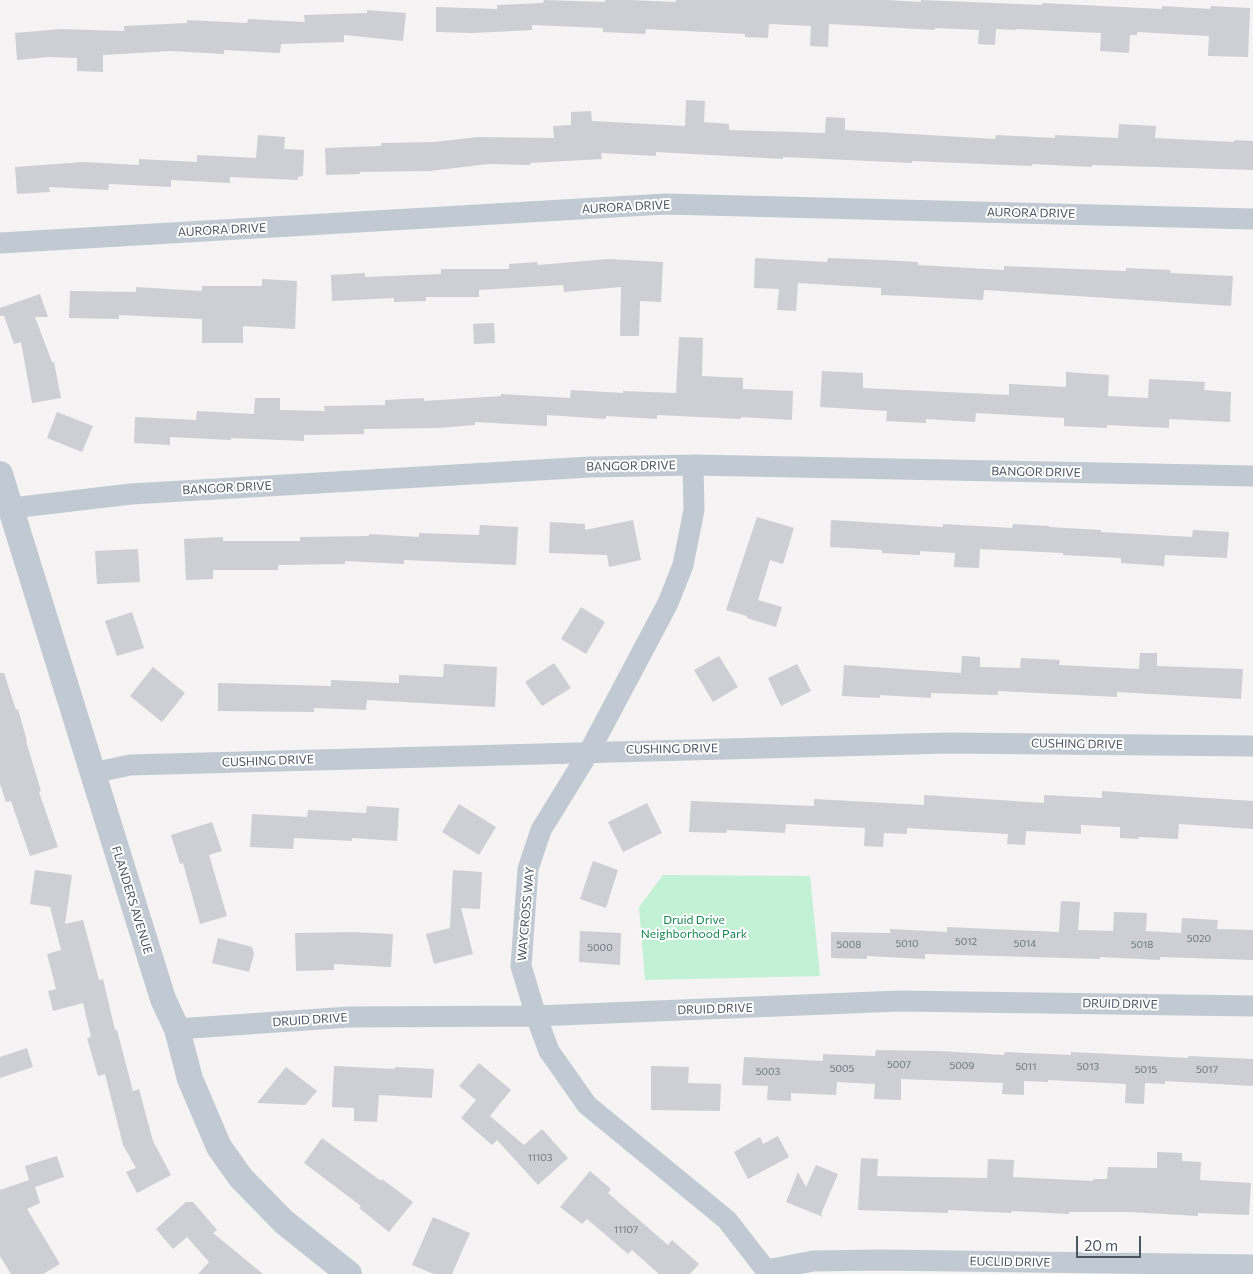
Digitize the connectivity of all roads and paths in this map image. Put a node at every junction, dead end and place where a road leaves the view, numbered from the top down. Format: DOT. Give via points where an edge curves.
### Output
graph roads {
  1 [pos="1253,219"];
  2 [pos="0,243"];
  3 [pos="692,465"];
  4 [pos="0,474"];
  5 [pos="1253,476"];
  6 [pos="12,508"];
  7 [pos="1253,746"];
  8 [pos="589,752"];
  9 [pos="93,773"];
  10 [pos="1253,1006"];
  11 [pos="536,1016"];
  12 [pos="177,1029"];
  13 [pos="1253,1265"];
  14 [pos="768,1272"];
  15 [pos="349,1274"];
  1 -- 2 [label="street, AURORA DRIVE" via="665,204"];
  3 -- 5 [label="street, BANGOR DRIVE"];
  3 -- 6 [label="street, BANGOR DRIVE" via="590,467 131,494"];
  3 -- 8 [label="street, WAYCROSS WAY" via="694,510 683,565 668,603"];
  4 -- 6 [label="street, FLANDERS AVENUE"];
  6 -- 9 [label="street, FLANDERS AVENUE"];
  7 -- 8 [label="street, CUSHING DRIVE" via="949,743"];
  8 -- 9 [label="street, CUSHING DRIVE" via="130,765"];
  8 -- 11 [label="street, WAYCROSS WAY" via="541,830 528,869 521,966"];
  9 -- 12 [label="street, FLANDERS AVENUE" via="164,999"];
  10 -- 11 [label="street, DRUID DRIVE" via="899,1001"];
  11 -- 12 [label="street, DRUID DRIVE" via="349,1017"];
  11 -- 14 [label="street, WAYCROSS WAY" via="549,1051 587,1105 727,1220"];
  12 -- 15 [label="street, FLANDERS AVENUE" via="190,1079 219,1146 241,1178 284,1222"];
  13 -- 14 [label="street, EUCLID DRIVE" via="880,1260 813,1261"];
}
